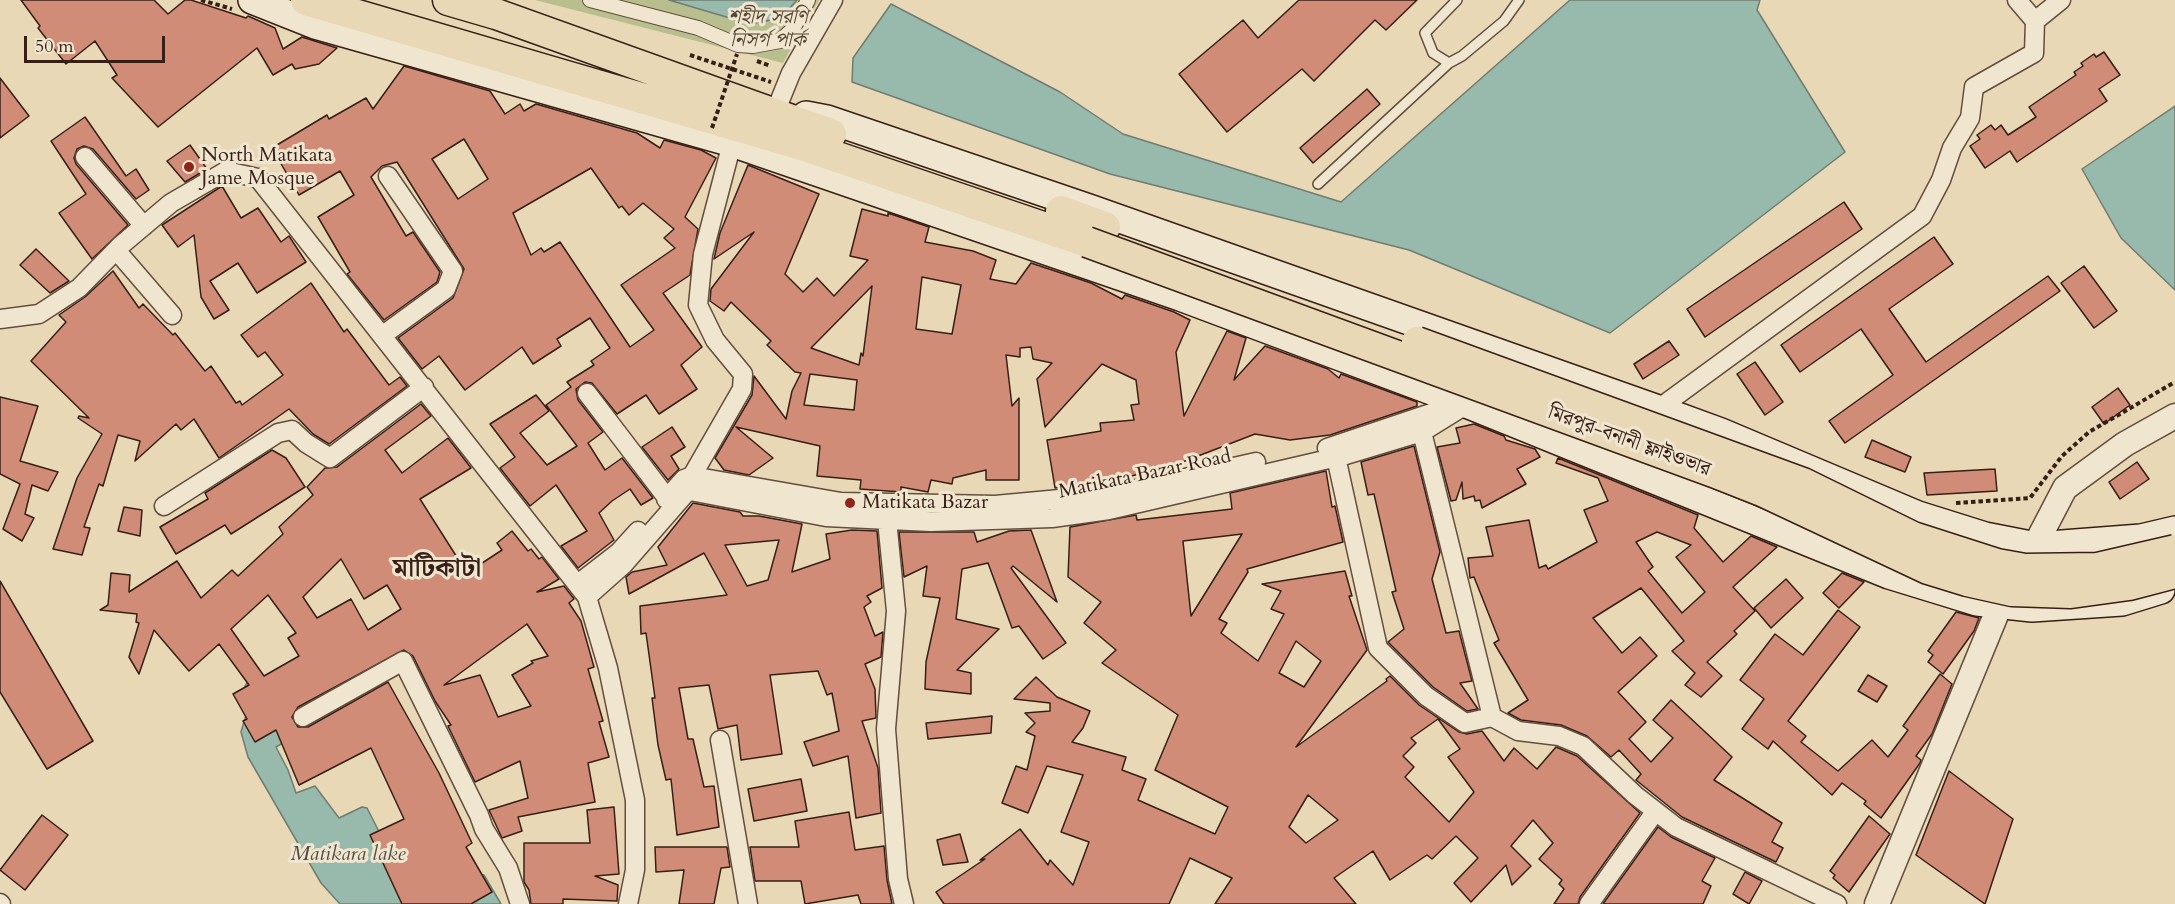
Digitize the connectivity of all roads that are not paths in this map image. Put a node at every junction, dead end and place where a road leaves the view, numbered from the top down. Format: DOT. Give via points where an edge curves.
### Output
graph roads {
  1 [pos="252,0"];
  2 [pos="306,0"];
  3 [pos="448,0"];
  4 [pos="590,0"];
  5 [pos="808,0"];
  6 [pos="833,0"];
  7 [pos="1457,0"];
  8 [pos="1519,0"];
  9 [pos="2018,0"];
  10 [pos="2061,0"];
  11 [pos="2035,21"];
  12 [pos="1449,63"];
  13 [pos="774,115"];
  14 [pos="722,136"];
  15 [pos="86,157"];
  16 [pos="388,176"];
  17 [pos="1318,184"];
  18 [pos="144,226"];
  19 [pos="1096,234"];
  20 [pos="116,250"];
  21 [pos="172,315"];
  22 [pos="0,319"];
  23 [pos="383,335"];
  24 [pos="1508,356"];
  25 [pos="424,387"];
  26 [pos="587,393"];
  27 [pos="1459,402"];
  28 [pos="1658,408"];
  29 [pos="2175,416"];
  30 [pos="1422,432"];
  31 [pos="1336,457"];
  32 [pos="692,476"];
  33 [pos="667,498"];
  34 [pos="164,506"];
  35 [pos="887,520"];
  36 [pos="2175,530"];
  37 [pos="2036,546"];
  38 [pos="2175,550"];
  39 [pos="2175,573"];
  40 [pos="2175,586"];
  41 [pos="583,590"];
  42 [pos="2000,605"];
  43 [pos="303,717"];
  44 [pos="1492,717"];
  45 [pos="720,740"];
  46 [pos="1655,812"];
  47 [pos="520,904"];
  48 [pos="628,904"];
  49 [pos="748,904"];
  50 [pos="904,904"];
  51 [pos="1589,904"];
  52 [pos="1837,904"];
  53 [pos="1877,904"];
  1 -- 14 [label="main road" via="315,25"];
  2 -- 19 [label="main road"];
  3 -- 13 [label="main road"];
  4 -- 5 [label="street" via="698,28 738,45 753,46 780,41 793,29"];
  6 -- 13 [label="street" via="791,73"];
  7 -- 12 [label="lane" via="1425,33 1433,53"];
  8 -- 12 [label="lane" via="1504,21"];
  9 -- 11 [label="street"];
  10 -- 11 [label="street"];
  11 -- 28 [label="street" via="2034,52 1974,87 1970,118 1922,216"];
  12 -- 17 [label="lane"];
  13 -- 19 [label="main road"];
  13 -- 24 [label="main road" via="803,114 826,119"];
  14 -- 27 [label="main road" via="1180,297"];
  14 -- 32 [label="street" via="698,305 715,340 743,374 742,389"];
  15 -- 18 [label="street"];
  16 -- 23 [label="street" via="453,271 446,289"];
  18 -- 20 [label="street"];
  18 -- 23 [label="street" via="171,203 226,171 258,178"];
  19 -- 38 [label="main road, মিরপুর-বনানী ফ্লাইওভার, bridge" via="1803,483 1913,537 1955,552 2025,569 2070,570 2097,568"];
  19 -- 39 [label="main road, মিরপুর-বনানী ফ্লাইওভার, bridge" via="1762,491 1928,569 2012,591 2071,593 2130,585"];
  20 -- 21 [label="street"];
  20 -- 22 [label="street" via="79,288 39,314"];
  23 -- 25 [label="street"];
  24 -- 27 [label="street, Matikata Bazar Road"];
  24 -- 28 [label="main road"];
  25 -- 34 [label="street" via="330,458 292,429 278,433"];
  25 -- 41 [label="street"];
  26 -- 33 [label="street"];
  27 -- 30 [label="street, Matikata Bazar Road"];
  27 -- 32 [label="street, Matikata Bazar Road" via="1327,448 1114,494 995,505 842,502"];
  27 -- 42 [label="main road" via="1889,575 1977,602"];
  28 -- 37 [label="main road" via="1918,515 1984,536"];
  29 -- 37 [label="street" via="2125,444 2065,488"];
  30 -- 31 [label="street, Matikata Bazar Road"];
  30 -- 44 [label="street"];
  31 -- 35 [label="street, Matikata Bazar Road" via="1109,510 1052,518"];
  31 -- 44 [label="street" via="1378,648 1426,696 1465,723"];
  32 -- 33 [label="street" via="684,479"];
  33 -- 41 [label="street"];
  35 -- 41 [label="street, Matikata Bazar Road" via="826,517 690,491 624,566"];
  35 -- 50 [label="street" via="896,611 886,729 898,879"];
  36 -- 37 [label="main road" via="2131,539"];
  37 -- 42 [label="street"];
  40 -- 42 [label="main road" via="2122,602 2032,608"];
  41 -- 48 [label="street" via="608,668 635,800 635,870"];
  42 -- 53 [label="street"];
  43 -- 47 [label="street" via="403,661 483,829 508,868"];
  44 -- 46 [label="street" via="1518,731 1559,736 1583,746"];
  45 -- 49 [label="street"];
  46 -- 51 [label="street"];
  46 -- 52 [label="street" via="1676,827"];
}
